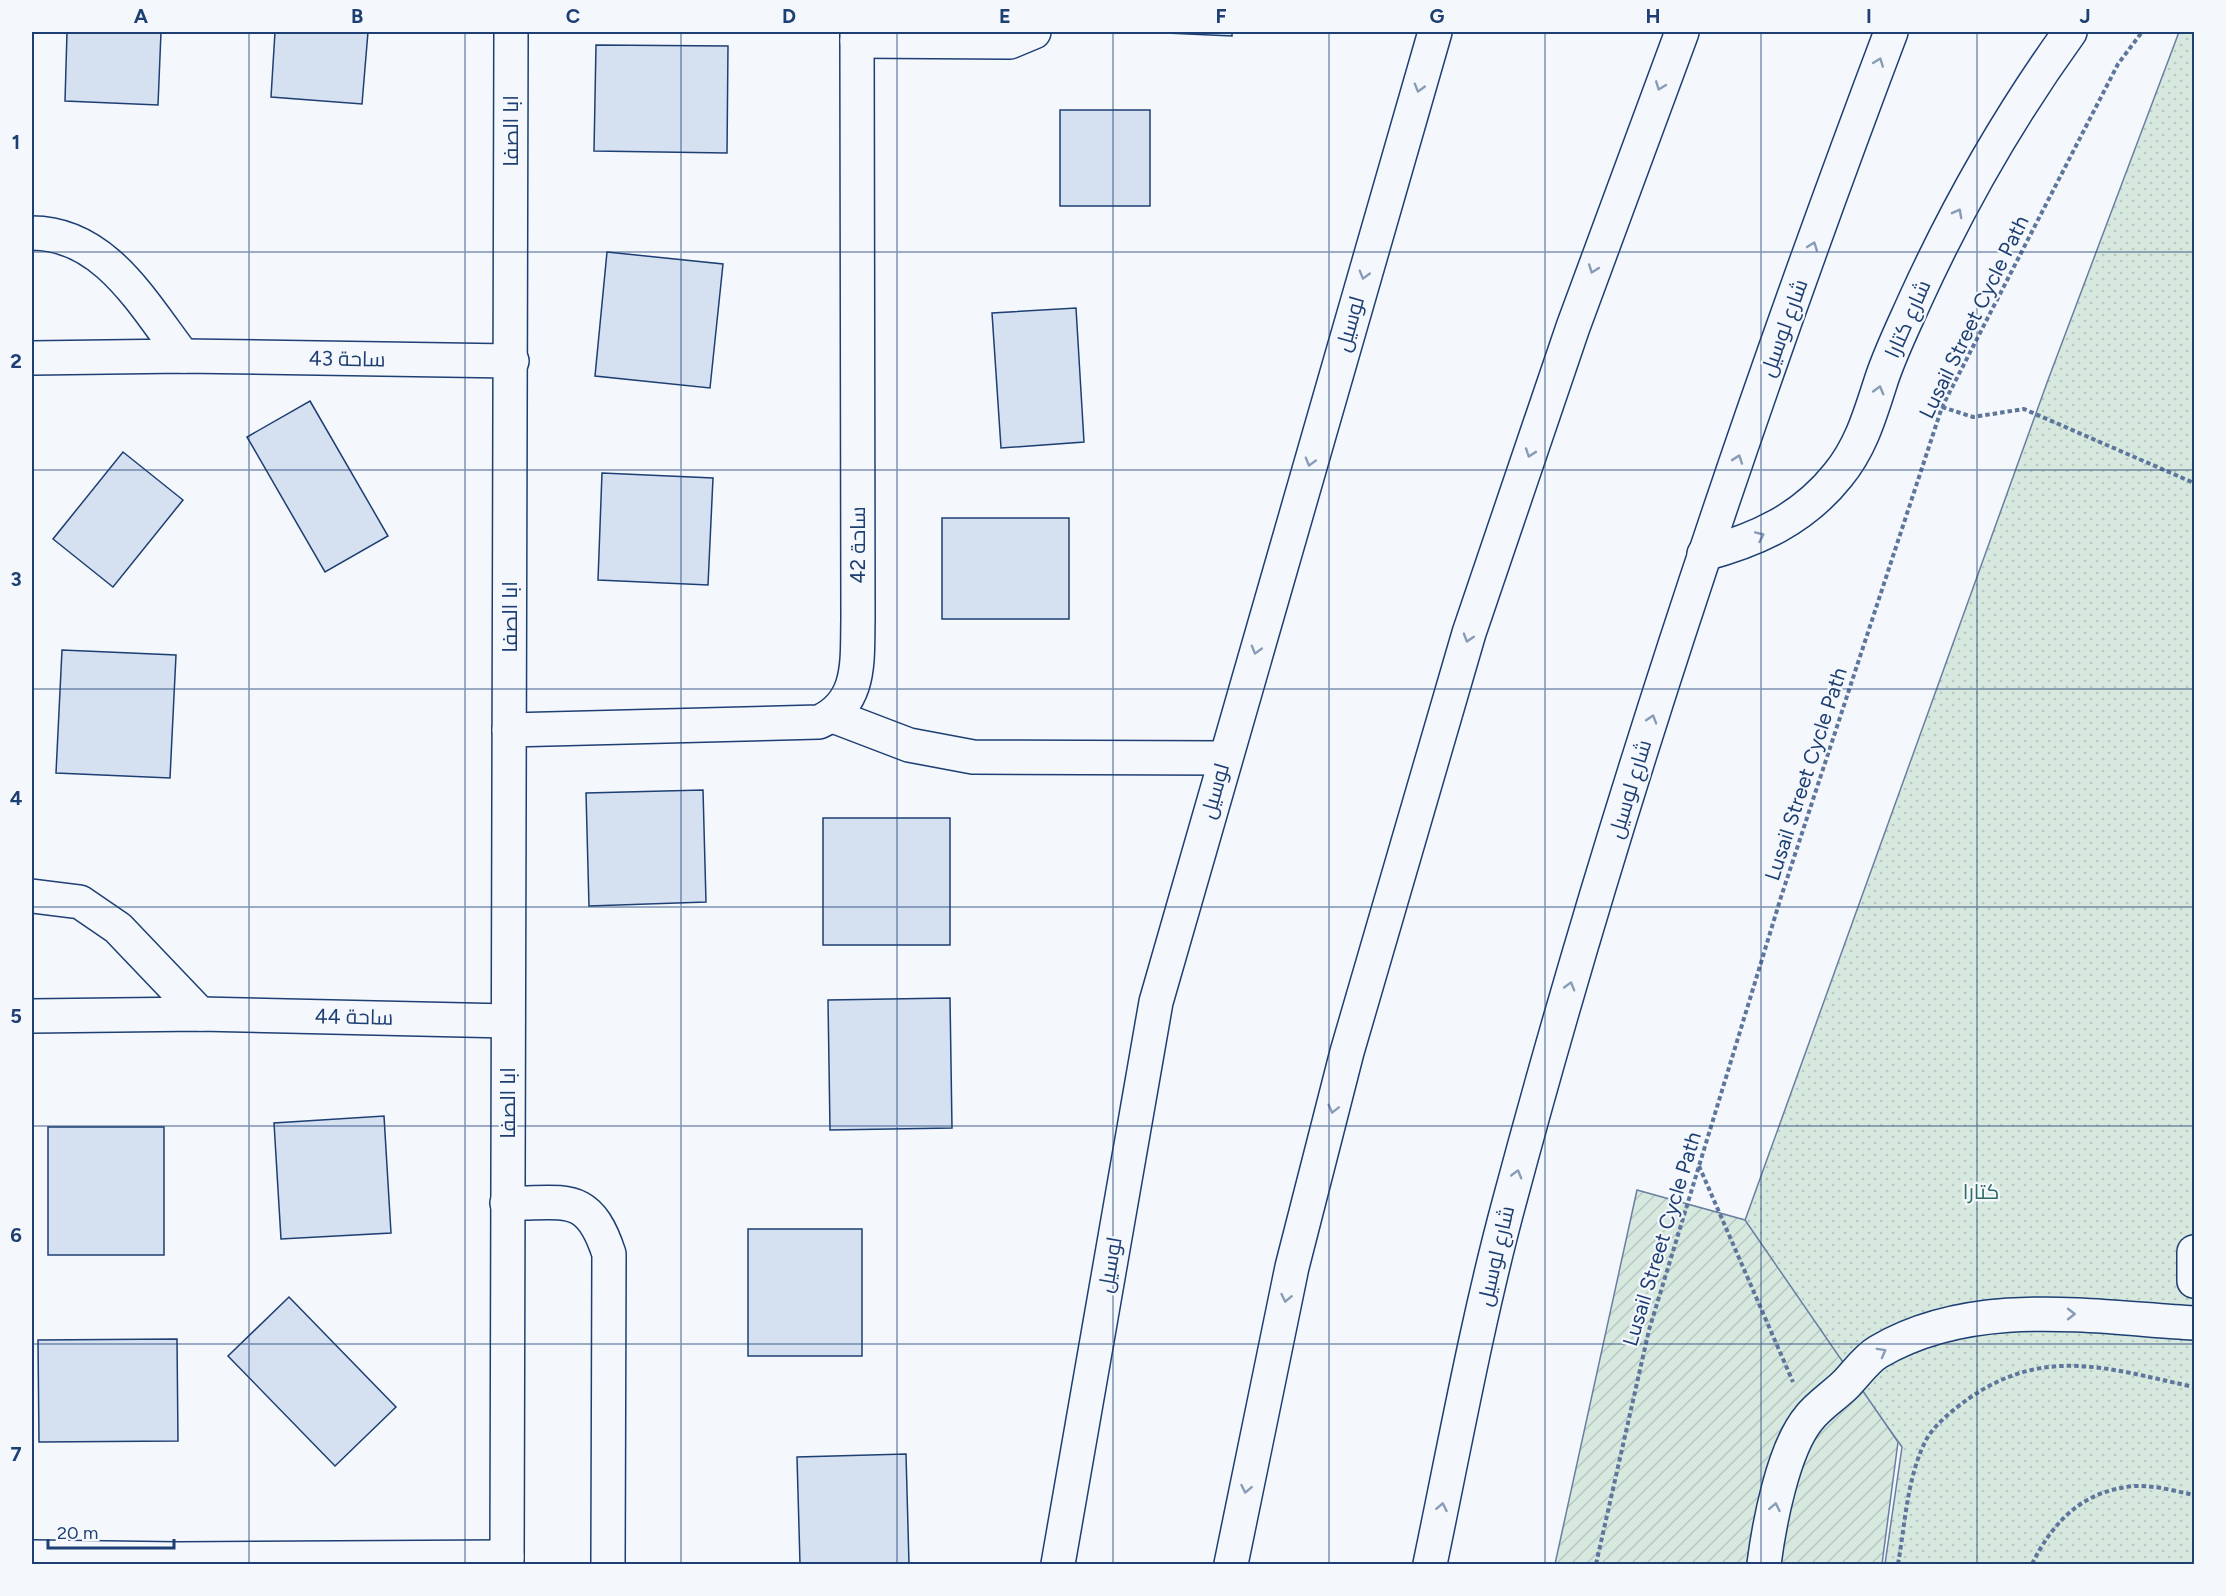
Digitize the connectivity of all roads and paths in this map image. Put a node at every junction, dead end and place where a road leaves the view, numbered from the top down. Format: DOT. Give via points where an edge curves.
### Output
graph roads {
  1 [pos="511,32"];
  2 [pos="1034,32"];
  3 [pos="1435,32"];
  4 [pos="1682,32"];
  5 [pos="1891,32"];
  6 [pos="2070,32"];
  7 [pos="2142,32"];
  8 [pos="857,36"];
  9 [pos="32,233"];
  10 [pos="183,356"];
  11 [pos="32,358"];
  12 [pos="512,361"];
  13 [pos="1942,406"];
  14 [pos="2194,483"];
  15 [pos="1704,554"];
  16 [pos="833,716"];
  17 [pos="509,730"];
  18 [pos="1225,758"];
  19 [pos="32,896"];
  20 [pos="200,1014"];
  21 [pos="32,1016"];
  22 [pos="508,1021"];
  23 [pos="1699,1166"];
  24 [pos="507,1203"];
  25 [pos="2194,1252"];
  26 [pos="2194,1281"];
  27 [pos="2194,1323"];
  28 [pos="2194,1387"];
  29 [pos="1808,1418"];
  30 [pos="2194,1495"];
  31 [pos="32,1557"];
  32 [pos="507,1561"];
  33 [pos="177,1562"];
  34 [pos="608,1564"];
  35 [pos="1058,1564"];
  36 [pos="1231,1564"];
  37 [pos="1430,1564"];
  38 [pos="1596,1564"];
  39 [pos="1764,1564"];
  40 [pos="1898,1564"];
  41 [pos="2032,1564"];
  1 -- 12 [label="main road, ابا الصفا"];
  2 -- 8 [label="main road, ساحة 42" via="1010,42"];
  3 -- 18 [label="main road, لوسيل, one-way"];
  4 -- 36 [label="main road, one-way" via="1573,327 1469,633 1341,1074 1292,1267"];
  15 -- 5 [label="main road, شارع لوسيل, one-way"];
  15 -- 6 [label="main road, شارع كتارا, one-way" via="1763,535 1790,520 1838,475 1858,446 1885,370 1955,218 1995,145"];
  7 -- 13 [label="path, Lusail Street Cycle Path" via="2118,64"];
  8 -- 16 [label="main road, ساحة 42" via="857,670 854,687"];
  9 -- 10 [label="main road" via="75,240 97,253 126,282"];
  10 -- 11 [label="main road, ساحة 43"];
  10 -- 12 [label="main road, ساحة 43"];
  12 -- 17 [label="main road, ابا الصفا"];
  13 -- 14 [label="path" via="1973,417 2024,409"];
  13 -- 23 [label="path, Lusail Street Cycle Path" via="1781,897"];
  37 -- 15 [label="main road, شارع لوسيل, one-way" via="1508,1206 1580,948"];
  16 -- 17 [label="main road" via="797,724"];
  16 -- 18 [label="main road" via="909,745 973,757"];
  17 -- 22 [label="main road, ابا الصفا"];
  18 -- 35 [label="main road, لوسيل" via="1156,1002"];
  19 -- 20 [label="main road" via="80,902 118,928"];
  20 -- 21 [label="main road, ساحة 44"];
  20 -- 22 [label="main road, ساحة 44"];
  22 -- 24 [label="main road, ابا الصفا"];
  23 -- 29 [label="path"];
  23 -- 38 [label="path, Lusail Street Cycle Path" via="1648,1330"];
  24 -- 32 [label="main road, ابا الصفا"];
  24 -- 34 [label="main road" via="573,1204 585,1208 602,1233 609,1254"];
  25 -- 26 [label="main road"];
  29 -- 27 [label="main road, one-way" via="1877,1353 1927,1331 1984,1318 2074,1313"];
  28 -- 40 [label="path" via="2099,1367 2043,1365 1989,1384 1956,1408 1926,1438 1916,1465"];
  39 -- 29 [label="main road, one-way" via="1777,1492"];
  30 -- 41 [label="path" via="2134,1486 2086,1498 2060,1521"];
  31 -- 33 [label="main road"];
  32 -- 33 [label="main road"];
}
